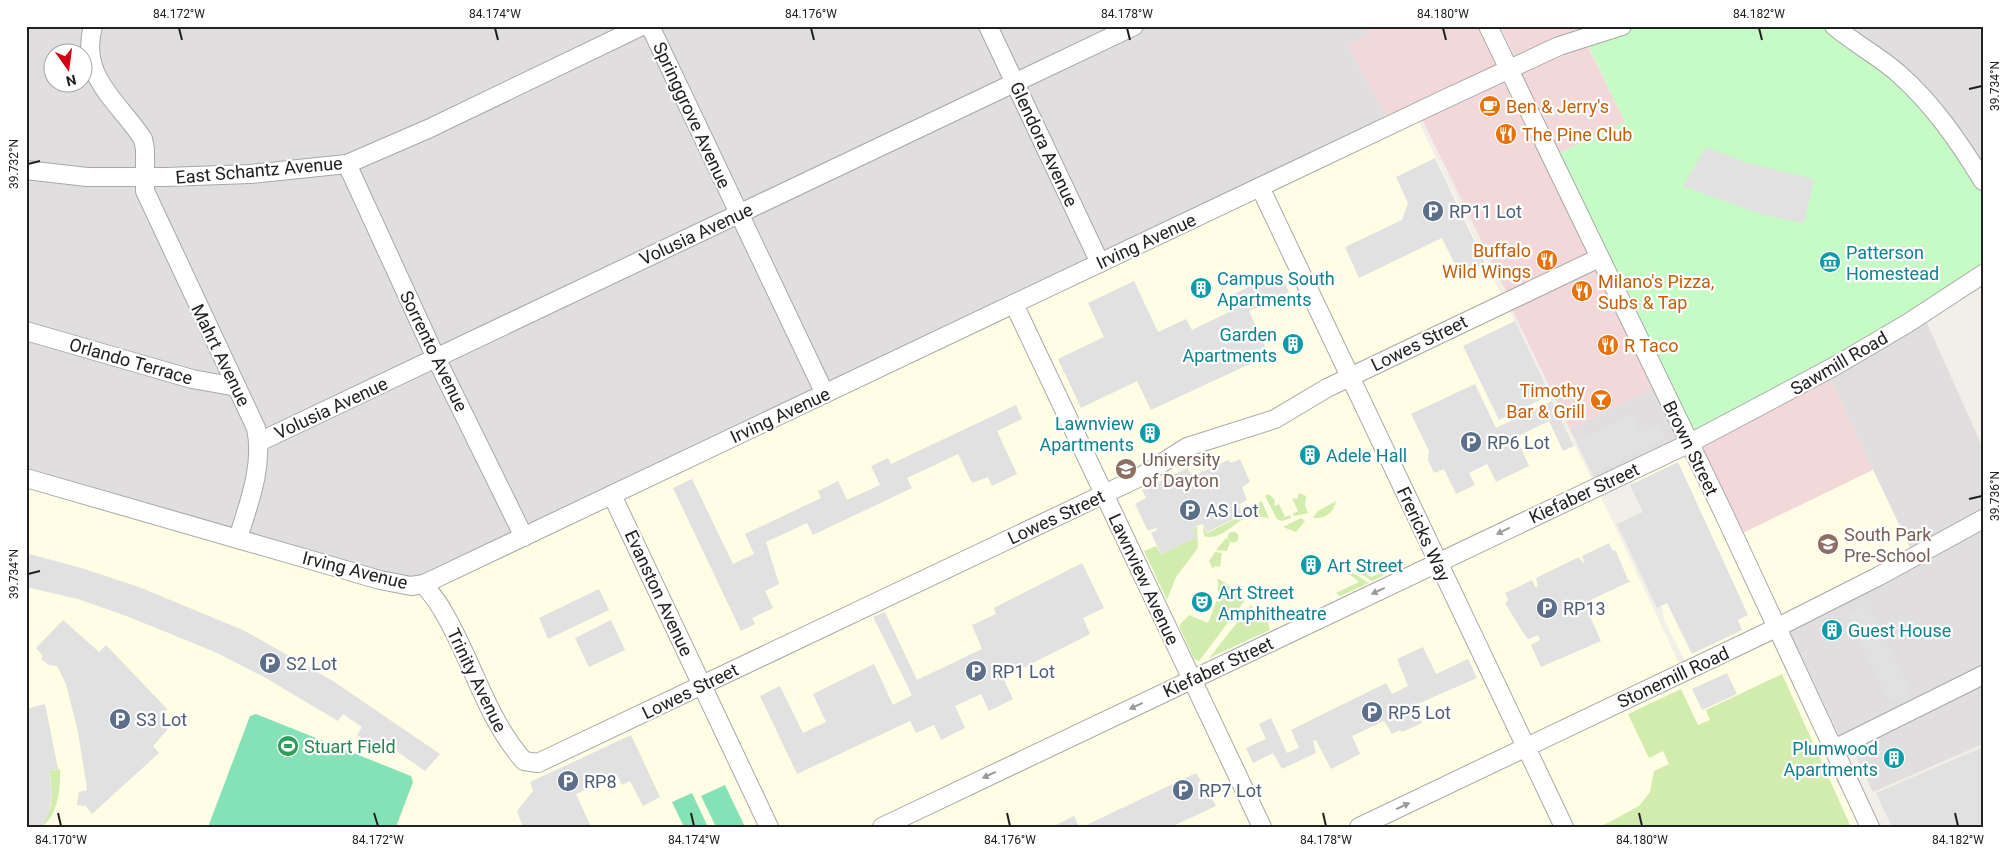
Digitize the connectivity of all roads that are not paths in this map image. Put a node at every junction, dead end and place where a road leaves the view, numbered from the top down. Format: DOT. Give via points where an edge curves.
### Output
graph roads {
  1 [pos="93,26"];
  2 [pos="642,26"];
  3 [pos="650,26"];
  4 [pos="988,26"];
  5 [pos="1134,26"];
  6 [pos="1488,26"];
  7 [pos="1622,26"];
  8 [pos="1833,27"];
  9 [pos="1510,70"];
  10 [pos="1015,83"];
  11 [pos="347,164"];
  12 [pos="26,170"];
  13 [pos="144,177"];
  14 [pos="1983,180"];
  15 [pos="1260,187"];
  16 [pos="738,214"];
  17 [pos="1598,258"];
  18 [pos="1100,263"];
  19 [pos="1983,274"];
  20 [pos="1014,304"];
  21 [pos="26,332"];
  22 [pos="436,358"];
  23 [pos="1350,377"];
  24 [pos="237,387"];
  25 [pos="825,394"];
  26 [pos="259,442"];
  27 [pos="1690,443"];
  28 [pos="26,478"];
  29 [pos="1104,494"];
  30 [pos="612,495"];
  31 [pos="1983,519"];
  32 [pos="524,537"];
  33 [pos="238,538"];
  34 [pos="1438,563"];
  35 [pos="424,584"];
  36 [pos="1776,628"];
  37 [pos="1983,674"];
  38 [pos="1192,680"];
  39 [pos="702,685"];
  40 [pos="1526,748"];
  41 [pos="1834,749"];
  42 [pos="538,763"];
  43 [pos="769,827"];
  44 [pos="882,827"];
  45 [pos="1262,827"];
  46 [pos="1359,827"];
  47 [pos="1564,827"];
  48 [pos="1870,827"];
  1 -- 13 [label="street, Mahrt Avenue" via="89,42 91,64 109,96 143,139"];
  2 -- 11 [label="street, East Schantz Avenue"];
  3 -- 16 [label="street, Springgrove Avenue"];
  4 -- 10 [label="street, Glendora Avenue"];
  5 -- 10 [label="street, Volusia Avenue"];
  6 -- 9 [label="street, Brown Street"];
  7 -- 9 [label="street, Irving Avenue" via="1559,46"];
  8 -- 14 [label="street" via="1874,54 1914,88 1941,119"];
  9 -- 15 [label="street, Irving Avenue"];
  9 -- 17 [label="street, Brown Street"];
  10 -- 16 [label="street, Volusia Avenue"];
  10 -- 18 [label="street, Glendora Avenue"];
  11 -- 13 [label="street, East Schantz Avenue" via="250,174"];
  11 -- 22 [label="street, Sorrento Avenue"];
  12 -- 13 [label="street, East Schantz Avenue" via="63,176"];
  13 -- 24 [label="street, Mahrt Avenue" via="145,191"];
  15 -- 18 [label="street, Irving Avenue"];
  15 -- 23 [label="street, Frericks Way"];
  16 -- 22 [label="street, Volusia Avenue"];
  16 -- 25 [label="street, Springgrove Avenue"];
  17 -- 23 [label="street, Lowes Street"];
  17 -- 27 [label="street, Brown Street"];
  18 -- 20 [label="street, Irving Avenue"];
  19 -- 27 [label="street, Sawmill Road" via="1835,366"];
  20 -- 25 [label="street, Irving Avenue"];
  20 -- 29 [label="street, Lawnview Avenue"];
  21 -- 24 [label="street, Orlando Terrace" via="192,379"];
  22 -- 26 [label="street, Volusia Avenue"];
  22 -- 32 [label="street, Sorrento Avenue"];
  23 -- 29 [label="street, Lowes Street" via="1275,420 1187,448 1140,477"];
  23 -- 34 [label="street, Frericks Way"];
  24 -- 26 [label="street, Mahrt Avenue"];
  25 -- 30 [label="street, Irving Avenue"];
  26 -- 33 [label="street, Mahrt Avenue" via="259,461"];
  27 -- 34 [label="street, Kiefaber Street, one-way"];
  27 -- 36 [label="street, Brown Street"];
  28 -- 33 [label="street, Irving Avenue"];
  29 -- 38 [label="street, Lawnview Avenue"];
  29 -- 39 [label="street, Lowes Street"];
  30 -- 32 [label="street, Irving Avenue"];
  30 -- 39 [label="street, Evanston Avenue"];
  31 -- 36 [label="street, Stonemill Road"];
  32 -- 35 [label="street, Irving Avenue"];
  33 -- 35 [label="street, Irving Avenue" via="380,580 412,586"];
  34 -- 38 [label="street, Kiefaber Street, one-way"];
  34 -- 40 [label="street, Frericks Way"];
  35 -- 42 [label="street, Trinity Avenue" via="444,612 496,724 524,761"];
  36 -- 40 [label="street, Stonemill Road"];
  36 -- 41 [label="street, Brown Street"];
  37 -- 41 [label="street"];
  38 -- 44 [label="street, Kiefaber Street, one-way"];
  38 -- 45 [label="street, Lawnview Avenue"];
  39 -- 42 [label="street, Lowes Street"];
  39 -- 43 [label="street, Evanston Avenue"];
  46 -- 40 [label="street, Stonemill Road, one-way"];
  40 -- 47 [label="street, Frericks Way"];
  41 -- 48 [label="street, Brown Street"];
}
